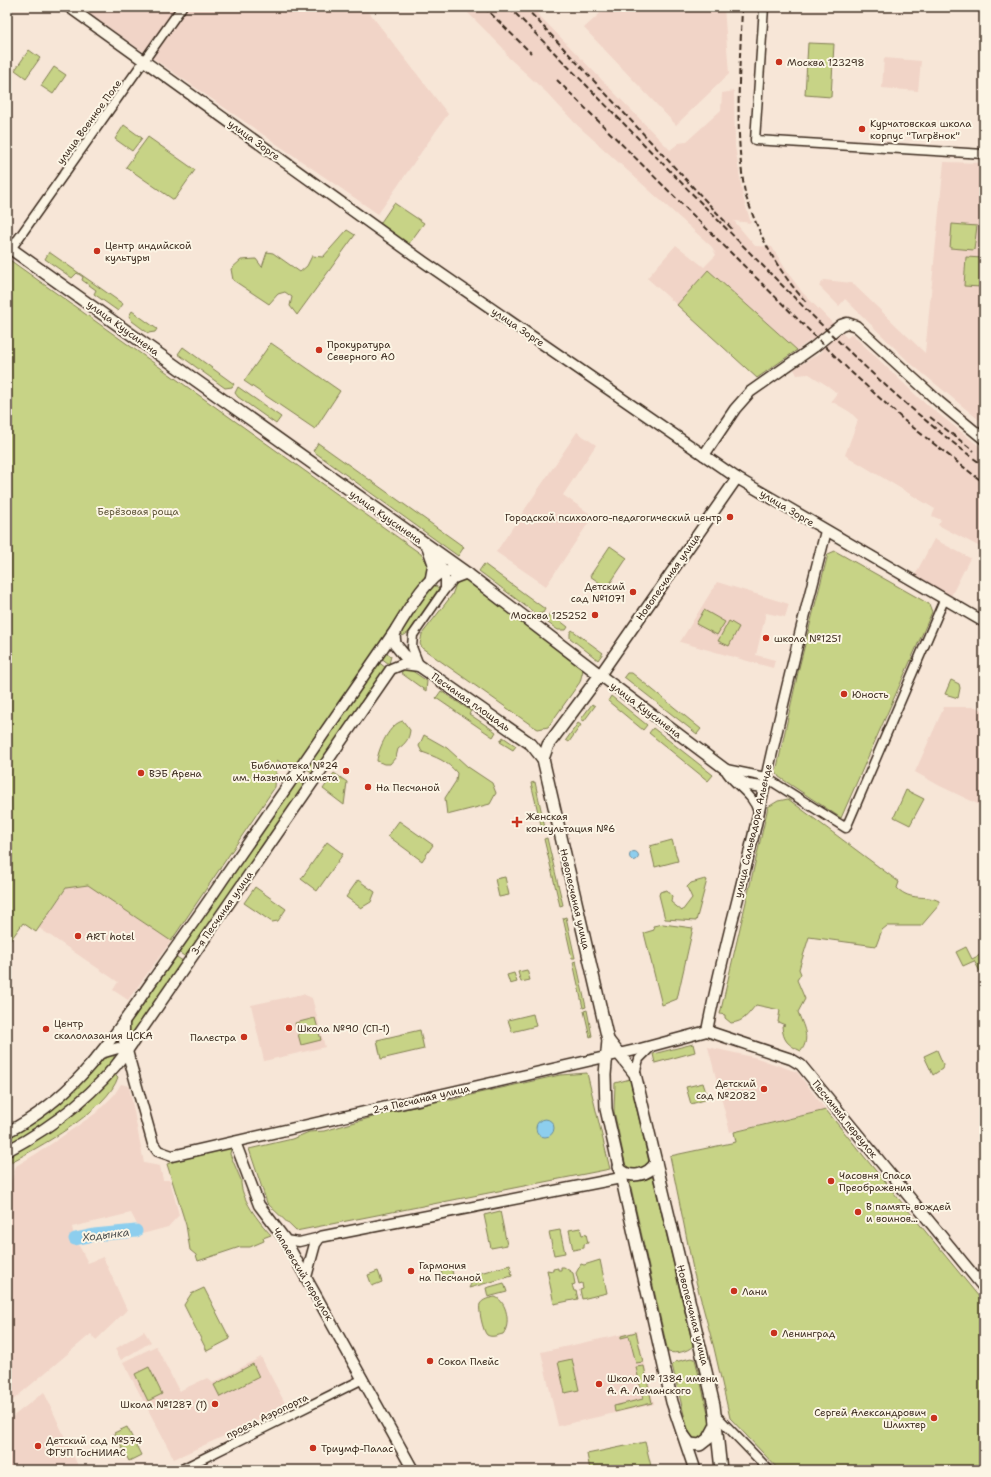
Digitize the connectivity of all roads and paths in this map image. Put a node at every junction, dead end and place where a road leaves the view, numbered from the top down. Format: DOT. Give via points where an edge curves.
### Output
graph roads {
  1 [pos="69,7"];
  2 [pos="182,7"];
  3 [pos="764,7"];
  4 [pos="144,62"];
  5 [pos="984,154"];
  6 [pos="9,247"];
  7 [pos="984,439"];
  8 [pos="704,455"];
  9 [pos="737,478"];
  10 [pos="826,531"];
  11 [pos="428,548"];
  12 [pos="445,572"];
  13 [pos="468,574"];
  14 [pos="431,580"];
  15 [pos="445,589"];
  16 [pos="944,600"];
  17 [pos="984,622"];
  18 [pos="397,628"];
  19 [pos="420,666"];
  20 [pos="600,675"];
  21 [pos="523,738"];
  22 [pos="552,739"];
  23 [pos="543,759"];
  24 [pos="724,769"];
  25 [pos="765,776"];
  26 [pos="763,787"];
  27 [pos="758,812"];
  28 [pos="124,1021"];
  29 [pos="707,1031"];
  30 [pos="124,1041"];
  31 [pos="652,1046"];
  32 [pos="127,1051"];
  33 [pos="101,1053"];
  34 [pos="612,1055"];
  35 [pos="636,1074"];
  36 [pos="108,1075"];
  37 [pos="136,1078"];
  38 [pos="7,1132"];
  39 [pos="235,1142"];
  40 [pos="7,1151"];
  41 [pos="656,1162"];
  42 [pos="619,1172"];
  43 [pos="320,1237"];
  44 [pos="285,1240"];
  45 [pos="306,1277"];
  46 [pos="984,1288"];
  47 [pos="363,1379"];
  48 [pos="716,1420"];
  49 [pos="681,1432"];
  50 [pos="766,1469"];
  51 [pos="180,1470"];
  52 [pos="412,1470"];
  53 [pos="695,1470"];
  54 [pos="721,1470"];
  1 -- 4 [label="street, улица Зорге"];
  2 -- 4 [label="street, улица Военное Поле"];
  3 -- 5 [label="street" via="755,140"];
  4 -- 6 [label="street, улица Военное Поле"];
  4 -- 8 [label="street, улица Зорге" via="424,262"];
  6 -- 11 [label="main road, улица Куусинена"];
  7 -- 8 [label="street" via="939,402 856,326 847,323 841,324 814,347 750,392 734,409"];
  8 -- 9 [label="street, улица Зорге"];
  9 -- 10 [label="street, улица Зорге"];
  9 -- 20 [label="street, Новопесчаная улица"];
  10 -- 16 [label="street, улица Зорге"];
  10 -- 25 [label="street, улица Сальвадора Альенде"];
  11 -- 12 [label="street" via="439,560"];
  11 -- 13 [label="main road, улица Куусинена"];
  11 -- 14 [label="main road" via="434,564"];
  12 -- 13 [label="main road"];
  12 -- 14 [label="main road" via="437,574"];
  12 -- 15 [label="street"];
  13 -- 15 [label="street" via="454,579"];
  13 -- 20 [label="main road, улица Куусинена"];
  14 -- 18 [label="main road"];
  15 -- 19 [label="street" via="413,635 412,647"];
  16 -- 17 [label="street, улица Зорге"];
  16 -- 25 [label="street" via="846,828"];
  18 -- 19 [label="main road, Песчаная площадь" via="394,638 398,648"];
  18 -- 28 [label="street, 3-я Песчаная улица"];
  19 -- 21 [label="main road, Песчаная площадь"];
  19 -- 32 [label="street, 3-я Песчаная улица" via="403,664 391,669"];
  20 -- 22 [label="main road"];
  20 -- 24 [label="street, улица Куусинена"];
  21 -- 22 [label="main road, Песчаная площадь" via="540,743"];
  21 -- 23 [label="main road, Песчаная площадь" via="536,748"];
  22 -- 23 [label="main road"];
  23 -- 34 [label="main road, Новопесчаная улица"];
  24 -- 25 [label="street"];
  24 -- 26 [label="street, улица Куусинена" via="748,785"];
  24 -- 27 [label="street" via="752,798"];
  25 -- 26 [label="street, улица Сальвадора Альенде"];
  26 -- 27 [label="street, улица Сальвадора Альенде"];
  27 -- 29 [label="street, улица Сальвадора Альенде" via="714,992"];
  28 -- 30 [label="street"];
  28 -- 33 [label="street, 3-я Песчаная улица"];
  29 -- 31 [label="street"];
  29 -- 46 [label="street, Песчаный переулок" via="791,1059 801,1065"];
  30 -- 32 [label="street"];
  31 -- 34 [label="street"];
  31 -- 35 [label="street" via="641,1055"];
  32 -- 33 [label="street" via="118,1048"];
  32 -- 36 [label="street, 3-я Песчаная улица"];
  32 -- 37 [label="street"];
  33 -- 38 [label="street, 3-я Песчаная улица" via="79,1080 30,1118"];
  34 -- 35 [label="main road"];
  34 -- 39 [label="street, 2-я Песчаная улица"];
  34 -- 42 [label="main road, Новопесчаная улица" via="605,1075 606,1109"];
  35 -- 41 [label="main road, Новопесчаная улица"];
  36 -- 37 [label="street" via="123,1067 131,1071"];
  36 -- 40 [label="street, 3-я Песчаная улица" via="80,1104 32,1138"];
  37 -- 39 [label="street" via="153,1144 158,1151 172,1156"];
  39 -- 44 [label="street, Чапаевский переулок" via="259,1205"];
  41 -- 42 [label="main road" via="649,1171 628,1175"];
  41 -- 48 [label="main road, Новопесчаная улица"];
  42 -- 43 [label="street"];
  42 -- 49 [label="main road"];
  43 -- 44 [label="street" via="295,1242"];
  43 -- 45 [label="street" via="315,1244"];
  44 -- 45 [label="street, Чапаевский переулок"];
  45 -- 47 [label="street, Чапаевский переулок"];
  47 -- 51 [label="street, проезд Аэропорта"];
  47 -- 52 [label="street, Чапаевский переулок"];
  48 -- 49 [label="main road" via="709,1438 700,1445 690,1444"];
  48 -- 50 [label="street"];
  48 -- 54 [label="main road, Новопесчаная улица"];
  49 -- 53 [label="main road"];
}
